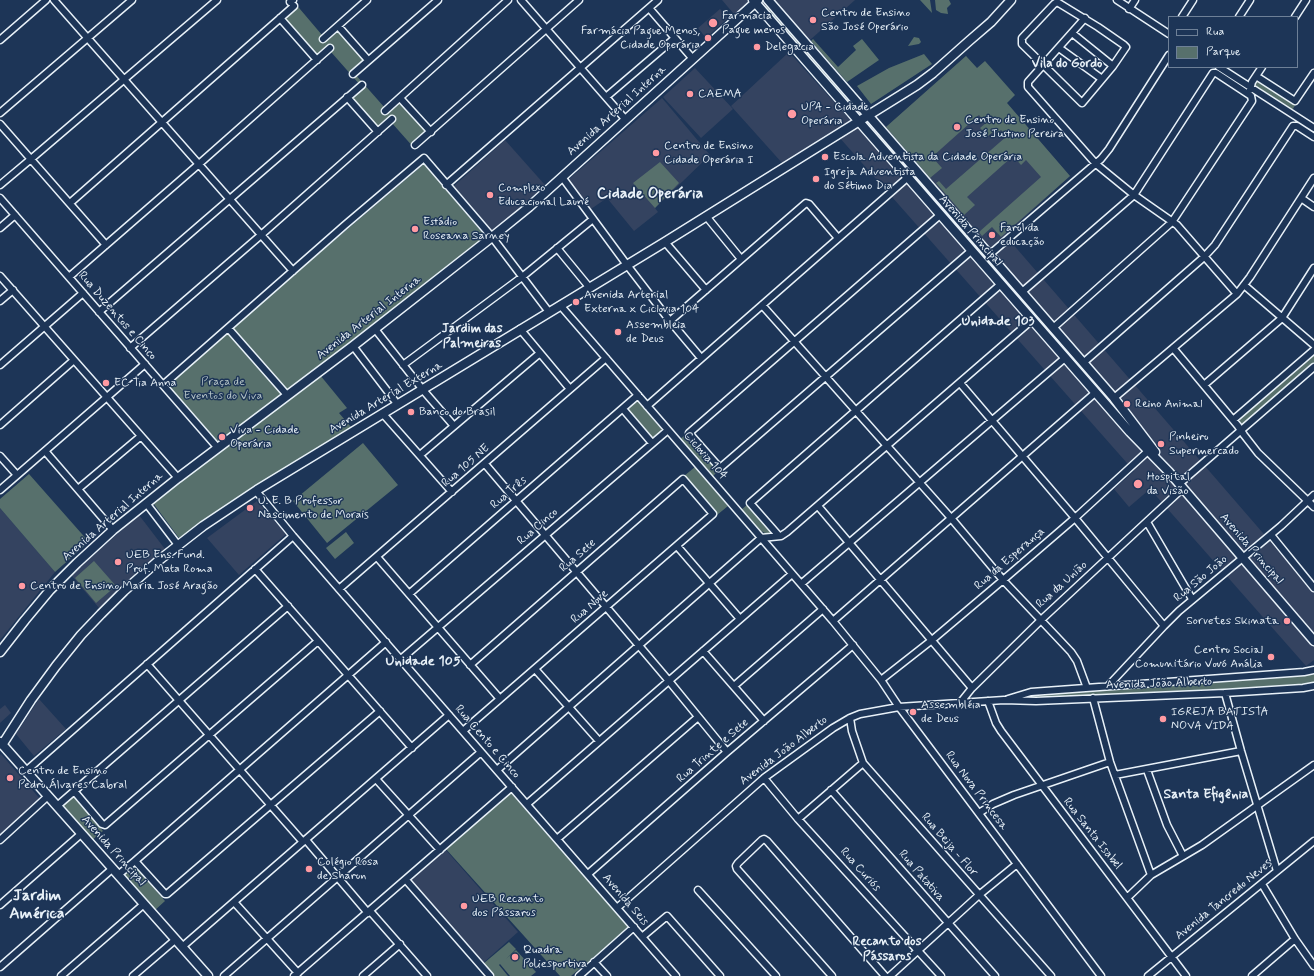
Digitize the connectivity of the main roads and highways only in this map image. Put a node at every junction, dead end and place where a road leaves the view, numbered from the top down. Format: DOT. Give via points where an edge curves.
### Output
graph roads {
  1 [pos="768,0"];
  2 [pos="1011,0"];
  3 [pos="755,1"];
  4 [pos="860,105"];
  5 [pos="868,115"];
  6 [pos="858,121"];
  7 [pos="940,215"];
  8 [pos="964,226"];
  9 [pos="994,277"];
  10 [pos="1022,292"];
  11 [pos="1169,472"];
  12 [pos="1314,641"];
  13 [pos="0,652"];
  14 [pos="1,745"];
  15 [pos="208,976"];
  1 -- 4 [label="main road, Avenida Principal"];
  2 -- 5 [label="main road, Avenida Arterial Externa" via="991,22 932,74"];
  3 -- 6 [label="main road, Avenida Principal"];
  3 -- 13 [label="main road, Avenida Arterial Interna" via="626,120 492,237 113,530 50,590"];
  4 -- 5 [label="main road, Avenida Principal"];
  4 -- 6 [label="main road"];
  5 -- 6 [label="main road, Avenida Arterial Externa"];
  5 -- 8 [label="main road, Avenida Principal"];
  6 -- 7 [label="main road, Avenida Principal"];
  6 -- 14 [label="main road, Avenida Arterial Externa" via="203,526 124,591 81,636 31,700"];
  7 -- 8 [label="main road" via="947,212"];
  7 -- 9 [label="main road, Avenida Principal"];
  8 -- 10 [label="main road, Avenida Principal"];
  9 -- 10 [label="main road" via="1014,295"];
  9 -- 11 [label="main road, Avenida Principal" via="1095,393"];
  10 -- 11 [label="main road, Avenida Principal" via="1114,398"];
  11 -- 12 [label="main road, Avenida Principal"];
  14 -- 15 [label="main road, Avenida Principal"];
}
